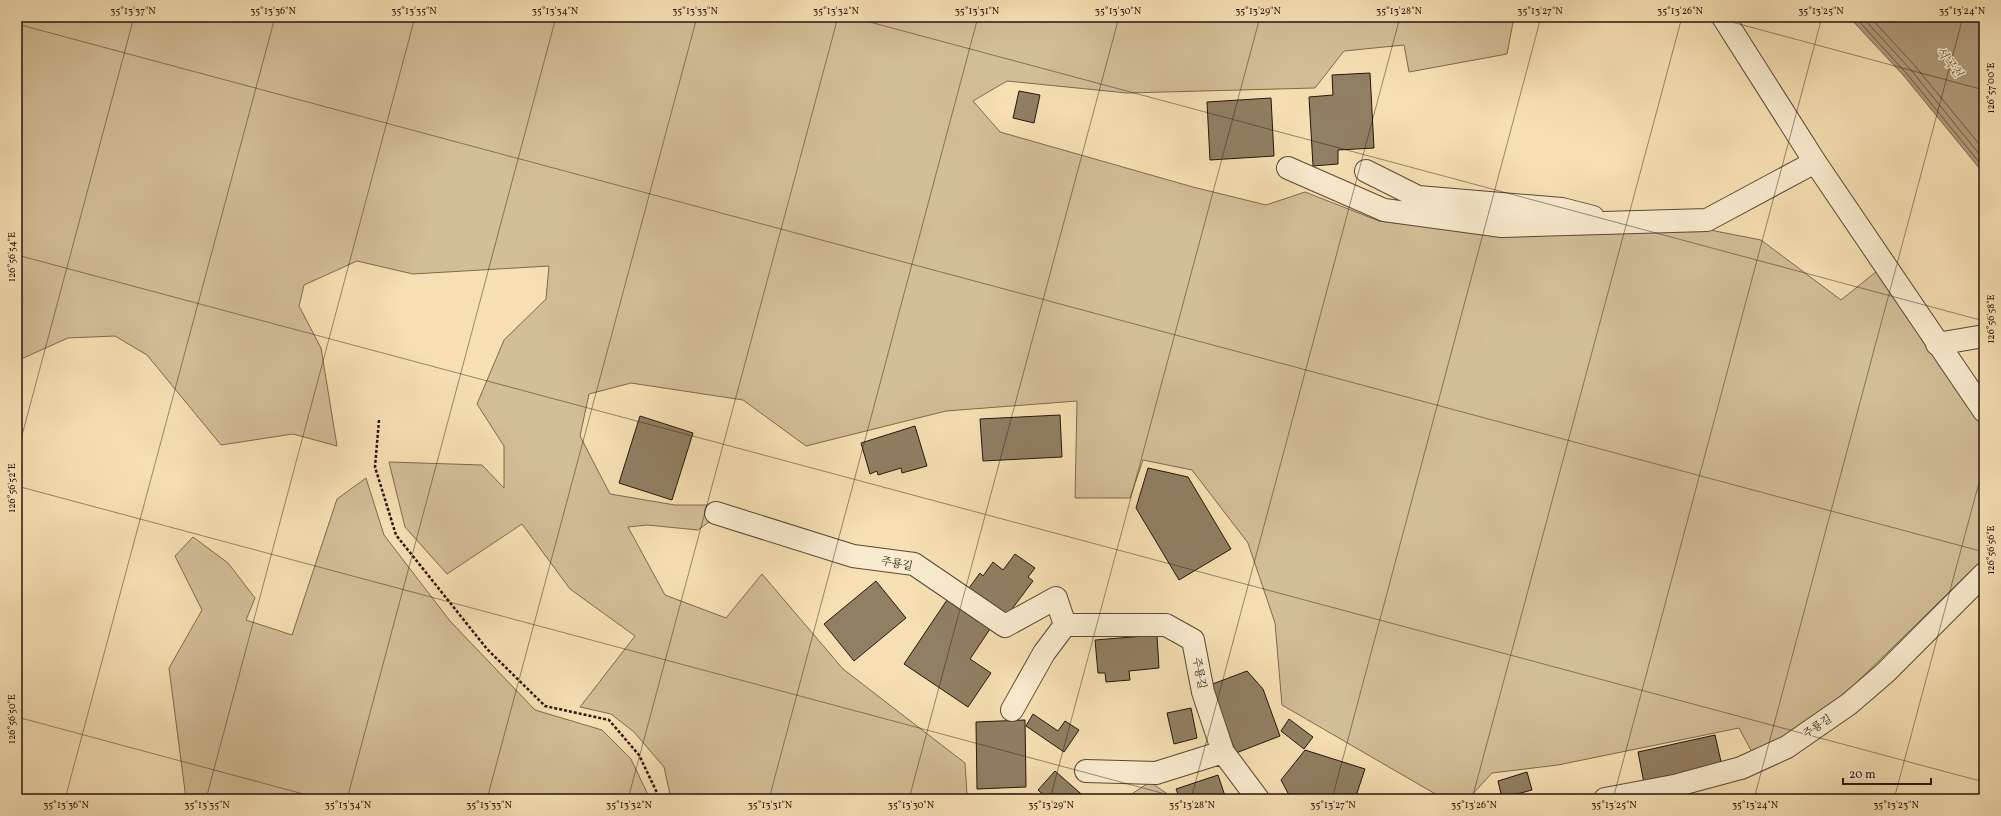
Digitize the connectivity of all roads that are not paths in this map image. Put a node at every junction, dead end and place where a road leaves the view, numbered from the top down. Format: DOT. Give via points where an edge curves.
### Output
graph roads {
  1 [pos="1723,17"];
  2 [pos="1815,162"];
  3 [pos="1288,168"];
  4 [pos="1366,171"];
  5 [pos="1618,224"];
  6 [pos="1984,336"];
  7 [pos="1937,344"];
  8 [pos="1984,410"];
  9 [pos="716,513"];
  10 [pos="1984,574"];
  11 [pos="1065,625"];
  12 [pos="1012,710"];
  13 [pos="1223,752"];
  14 [pos="1086,771"];
  15 [pos="1258,799"];
  16 [pos="1605,799"];
  1 -- 2 [label="street"];
  2 -- 5 [label="street" via="1707,220"];
  2 -- 7 [label="street"];
  3 -- 5 [label="street" via="1384,210 1502,226"];
  4 -- 5 [label="street" via="1418,197 1562,209"];
  6 -- 7 [label="street"];
  7 -- 8 [label="street"];
  9 -- 11 [label="street, 주룡길" via="854,556 914,564 1005,626 1056,598"];
  10 -- 16 [label="street, 주룡길" via="1885,673 1849,704 1786,747 1741,768 1674,786"];
  11 -- 12 [label="street" via="1044,653"];
  11 -- 13 [label="street, 주룡길" via="1166,625 1193,640 1203,692"];
  13 -- 14 [label="street" via="1156,773"];
  13 -- 15 [label="street, 주룡길"];
}
